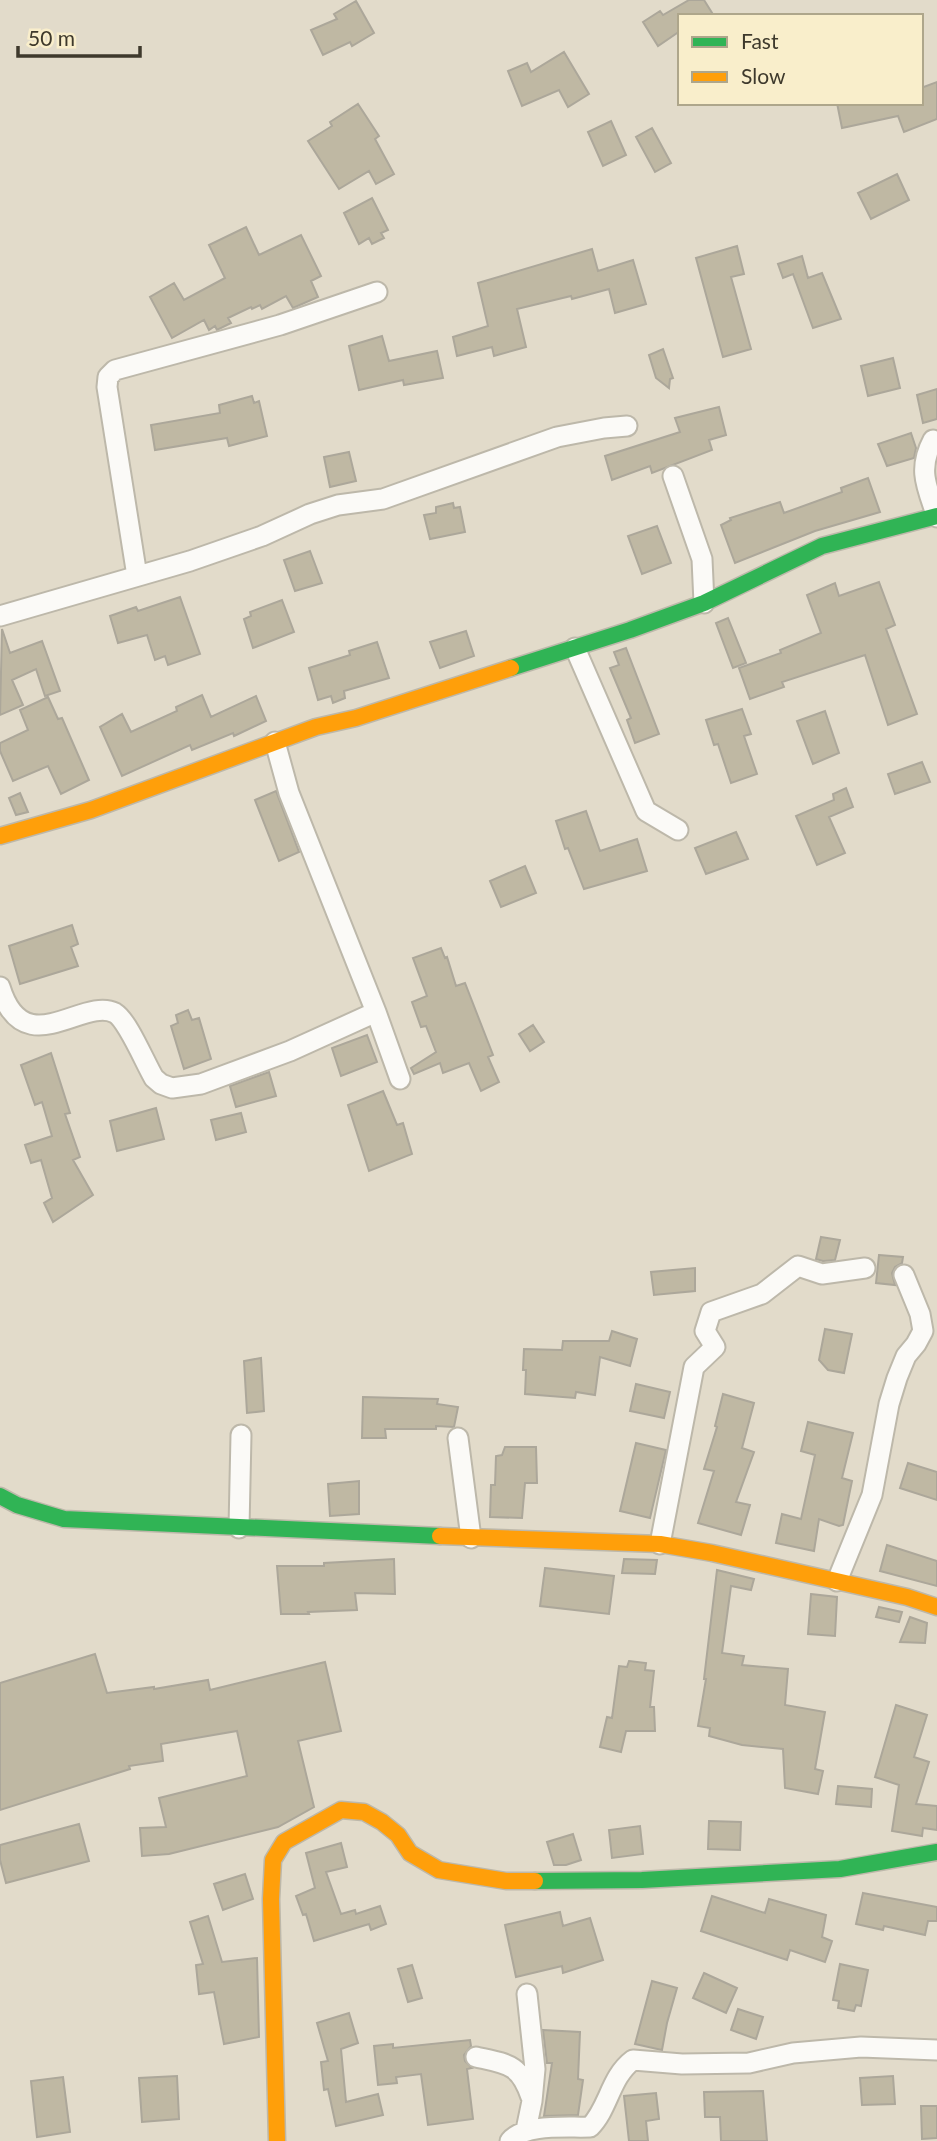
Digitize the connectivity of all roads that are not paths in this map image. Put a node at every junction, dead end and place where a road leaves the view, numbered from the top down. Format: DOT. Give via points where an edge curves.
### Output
graph roads {
  1 [pos="377,292"];
  2 [pos="627,426"];
  3 [pos="933,440"];
  4 [pos="673,476"];
  5 [pos="937,517"];
  6 [pos="137,576"];
  7 [pos="704,603"];
  8 [pos="0,617"];
  9 [pos="575,648"];
  10 [pos="275,742"];
  11 [pos="678,830"];
  12 [pos="0,836"];
  13 [pos="0,987"];
  14 [pos="376,1012"];
  15 [pos="400,1079"];
  16 [pos="865,1268"];
  17 [pos="904,1275"];
  18 [pos="241,1435"];
  19 [pos="458,1438"];
  20 [pos="0,1496"];
  21 [pos="239,1528"];
  22 [pos="471,1538"];
  23 [pos="660,1544"];
  24 [pos="837,1581"];
  25 [pos="937,1607"];
  26 [pos="937,1852"];
  27 [pos="527,1994"];
  28 [pos="937,2050"];
  29 [pos="476,2057"];
  30 [pos="532,2101"];
  31 [pos="518,2135"];
  32 [pos="277,2141"];
  1 -- 6 [label="street" via="280,325 115,370 108,377"];
  2 -- 6 [label="street" via="557,437 383,499 310,514 262,536"];
  3 -- 5 [label="street" via="923,467"];
  4 -- 7 [label="street" via="702,559"];
  5 -- 7 [label="street" via="822,546"];
  6 -- 8 [label="street"];
  7 -- 9 [label="street"];
  9 -- 10 [label="street"];
  9 -- 11 [label="street" via="646,811"];
  10 -- 12 [label="street" via="91,810"];
  10 -- 14 [label="street" via="289,793"];
  13 -- 14 [label="street" via="14,1014 40,1025 101,1010 112,1012 129,1029 154,1078 172,1088 201,1084 277,1056"];
  14 -- 15 [label="street"];
  16 -- 23 [label="street" via="822,1274 798,1266 762,1294 711,1312 705,1331 715,1347 694,1367"];
  17 -- 24 [label="street" via="923,1331 897,1378 872,1494"];
  18 -- 21 [label="street"];
  19 -- 22 [label="street"];
  20 -- 21 [label="street" via="64,1519"];
  21 -- 22 [label="street"];
  22 -- 23 [label="street"];
  23 -- 24 [label="street"];
  24 -- 25 [label="street"];
  26 -- 32 [label="street" via="840,1869 642,1880 506,1881 439,1870 410,1853 382,1822 364,1812 341,1810 284,1842 273,1860"];
  27 -- 30 [label="street" via="535,2069"];
  28 -- 31 [label="street" via="861,2047 793,2053 749,2063 633,2060 590,2127"];
  29 -- 30 [label="street" via="507,2064 525,2077"];
  30 -- 31 [label="street"];
}
